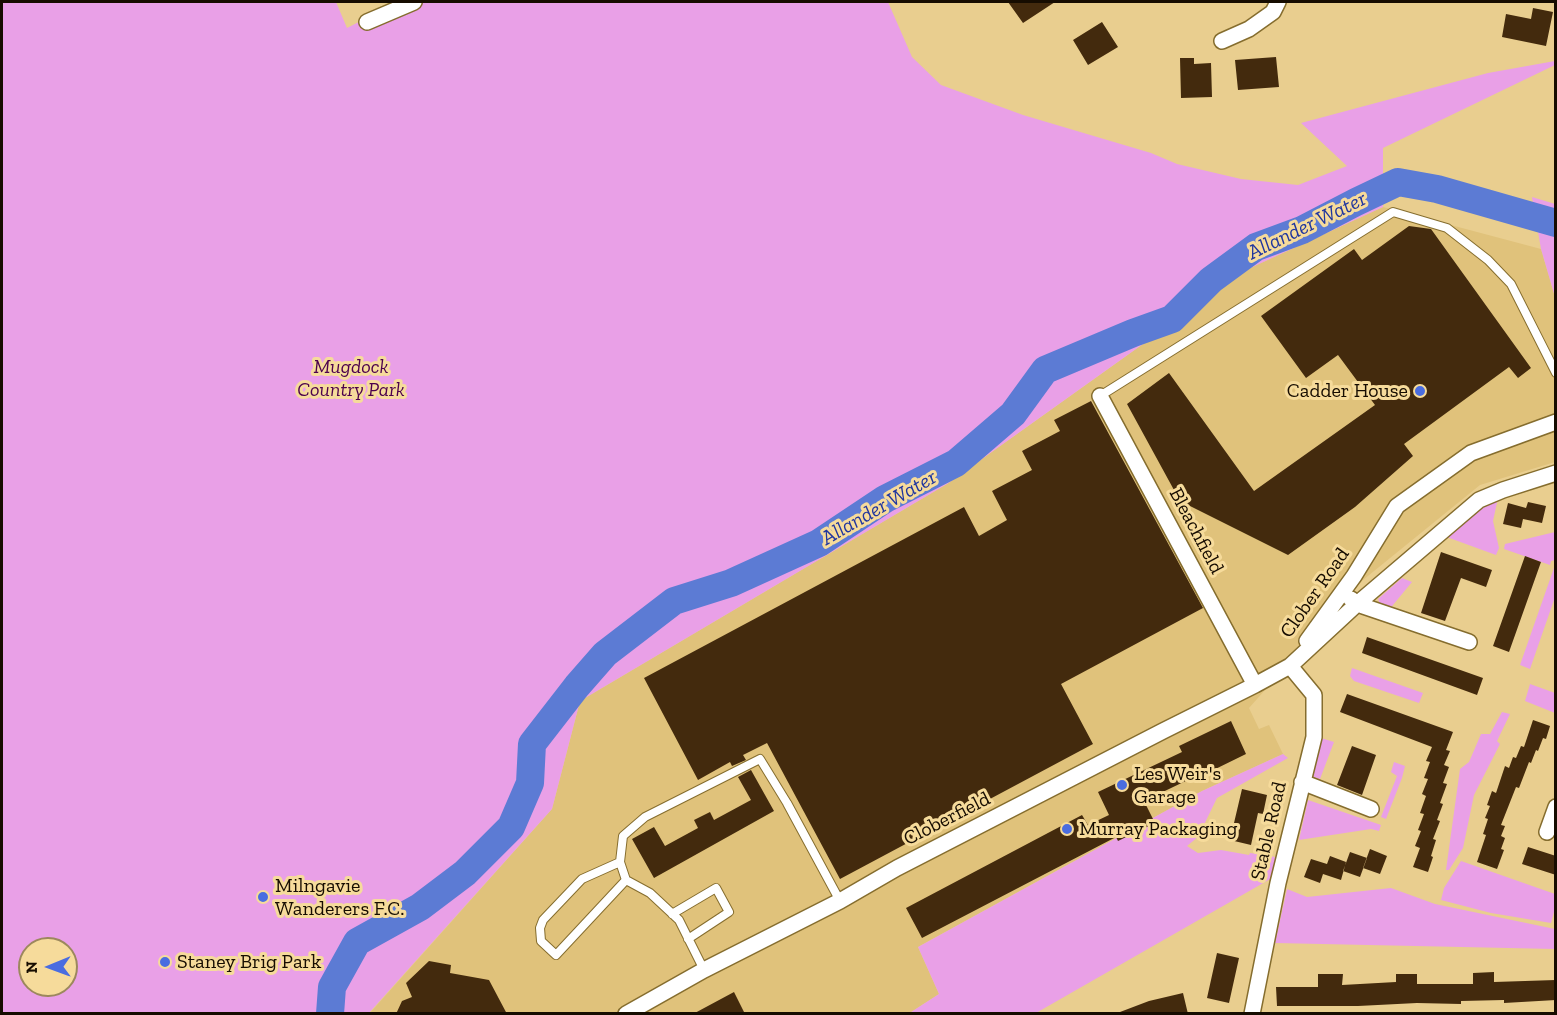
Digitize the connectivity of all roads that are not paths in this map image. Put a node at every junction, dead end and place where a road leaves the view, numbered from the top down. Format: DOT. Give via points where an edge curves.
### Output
graph roads {
  1 [pos="414,2"];
  2 [pos="1278,2"];
  3 [pos="367,22"];
  4 [pos="1222,40"];
  5 [pos="1556,373"];
  6 [pos="1100,396"];
  7 [pos="1556,422"];
  8 [pos="1556,473"];
  9 [pos="1343,591"];
  10 [pos="1357,604"];
  11 [pos="1469,642"];
  12 [pos="1290,666"];
  13 [pos="1255,685"];
  14 [pos="1302,782"];
  15 [pos="1556,807"];
  16 [pos="1371,809"];
  17 [pos="1547,832"];
  18 [pos="621,862"];
  19 [pos="626,880"];
  20 [pos="840,901"];
  21 [pos="672,914"];
  22 [pos="688,939"];
  23 [pos="704,970"];
  24 [pos="626,1014"];
  25 [pos="1252,1014"];
  1 -- 3 [label="street"];
  2 -- 4 [label="street" via="1273,12 1249,29"];
  5 -- 6 [label="lane" via="1510,284 1488,260 1447,228 1393,212"];
  6 -- 13 [label="street, Bleachfield"];
  7 -- 9 [label="street, Clober Road" via="1471,453 1397,506"];
  8 -- 10 [label="street, Clober Road" via="1479,500"];
  9 -- 10 [label="street"];
  9 -- 12 [label="street, Clober Road"];
  10 -- 11 [label="street"];
  10 -- 12 [label="street, Clober Road"];
  12 -- 13 [label="street, Cloberfield"];
  12 -- 14 [label="street, Stable Road" via="1314,695 1314,737"];
  13 -- 20 [label="street, Cloberfield"];
  14 -- 16 [label="street"];
  14 -- 25 [label="street, Stable Road"];
  15 -- 17 [label="street"];
  18 -- 19 [label="lane"];
  18 -- 19 [label="lane" via="582,879 543,920 541,941 556,955"];
  18 -- 20 [label="lane" via="623,836 645,817 760,759"];
  19 -- 21 [label="lane" via="650,893"];
  20 -- 23 [label="street, Cloberfield"];
  21 -- 22 [label="lane"];
  21 -- 22 [label="lane" via="716,888 729,912"];
  22 -- 23 [label="lane"];
  23 -- 24 [label="street, Cloberfield"];
}
